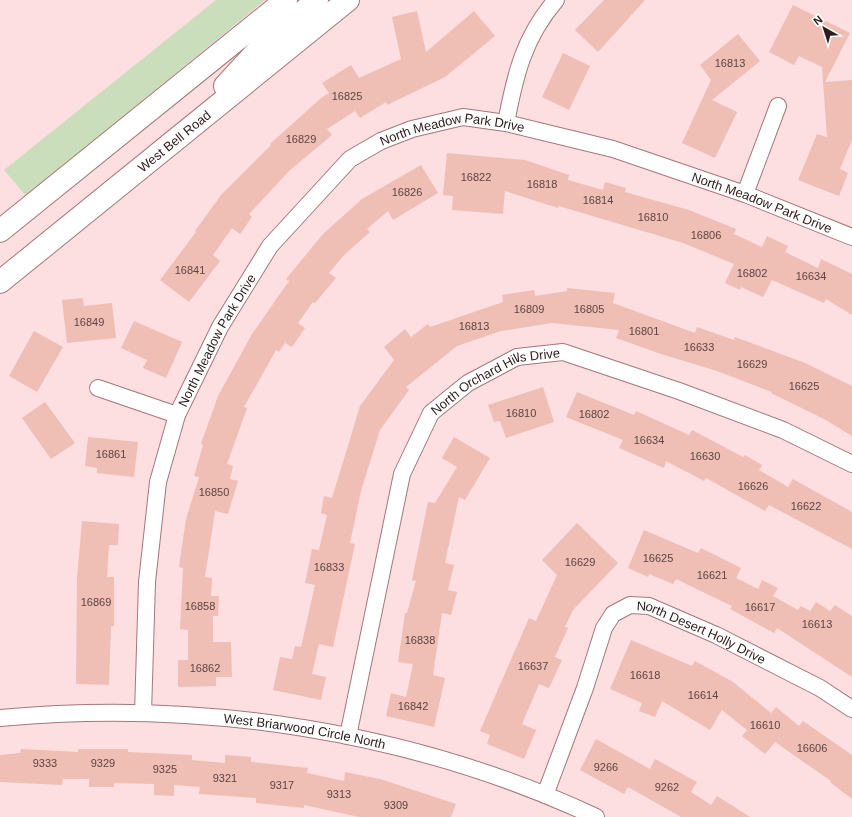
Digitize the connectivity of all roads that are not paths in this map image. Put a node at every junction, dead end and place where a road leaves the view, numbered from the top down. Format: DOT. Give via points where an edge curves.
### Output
graph roads {
  1 [pos="286,0"];
  2 [pos="317,0"];
  3 [pos="348,0"];
  4 [pos="556,0"];
  5 [pos="778,106"];
  6 [pos="202,118"];
  7 [pos="506,122"];
  8 [pos="745,194"];
  9 [pos="0,231"];
  10 [pos="852,237"];
  11 [pos="0,282"];
  12 [pos="98,388"];
  13 [pos="177,415"];
  14 [pos="852,464"];
  15 [pos="852,709"];
  16 [pos="143,713"];
  17 [pos="0,718"];
  18 [pos="348,736"];
  19 [pos="545,795"];
  20 [pos="596,817"];
  1 -- 9 [label="main road"];
  2 -- 6 [label="main road" via="243,66 227,83"];
  3 -- 6 [label="main road, West Bell Road"];
  4 -- 7 [label="street" via="538,24 525,49 514,79"];
  5 -- 8 [label="street"];
  6 -- 11 [label="main road, West Bell Road"];
  7 -- 8 [label="street, North Meadow Park Drive" via="613,149"];
  7 -- 13 [label="street, North Meadow Park Drive" via="456,118 412,129 381,141 350,159 270,246 220,327"];
  8 -- 10 [label="street, North Meadow Park Drive"];
  12 -- 13 [label="street, North Meadow Park Drive"];
  13 -- 16 [label="street, North Meadow Park Drive" via="157,490 147,582"];
  14 -- 18 [label="street, North Orchard Hills Drive" via="783,430 679,391 562,352 517,357 468,382 431,413 402,474"];
  15 -- 19 [label="street, North Desert Holly Drive" via="820,688 716,635 649,606 630,605 621,608 607,621"];
  16 -- 17 [label="street, West Briarwood Circle North" via="90,712"];
  16 -- 18 [label="street, West Briarwood Circle North" via="248,720"];
  18 -- 19 [label="street, West Briarwood Circle North" via="446,760"];
  19 -- 20 [label="street, West Briarwood Circle North"];
}
